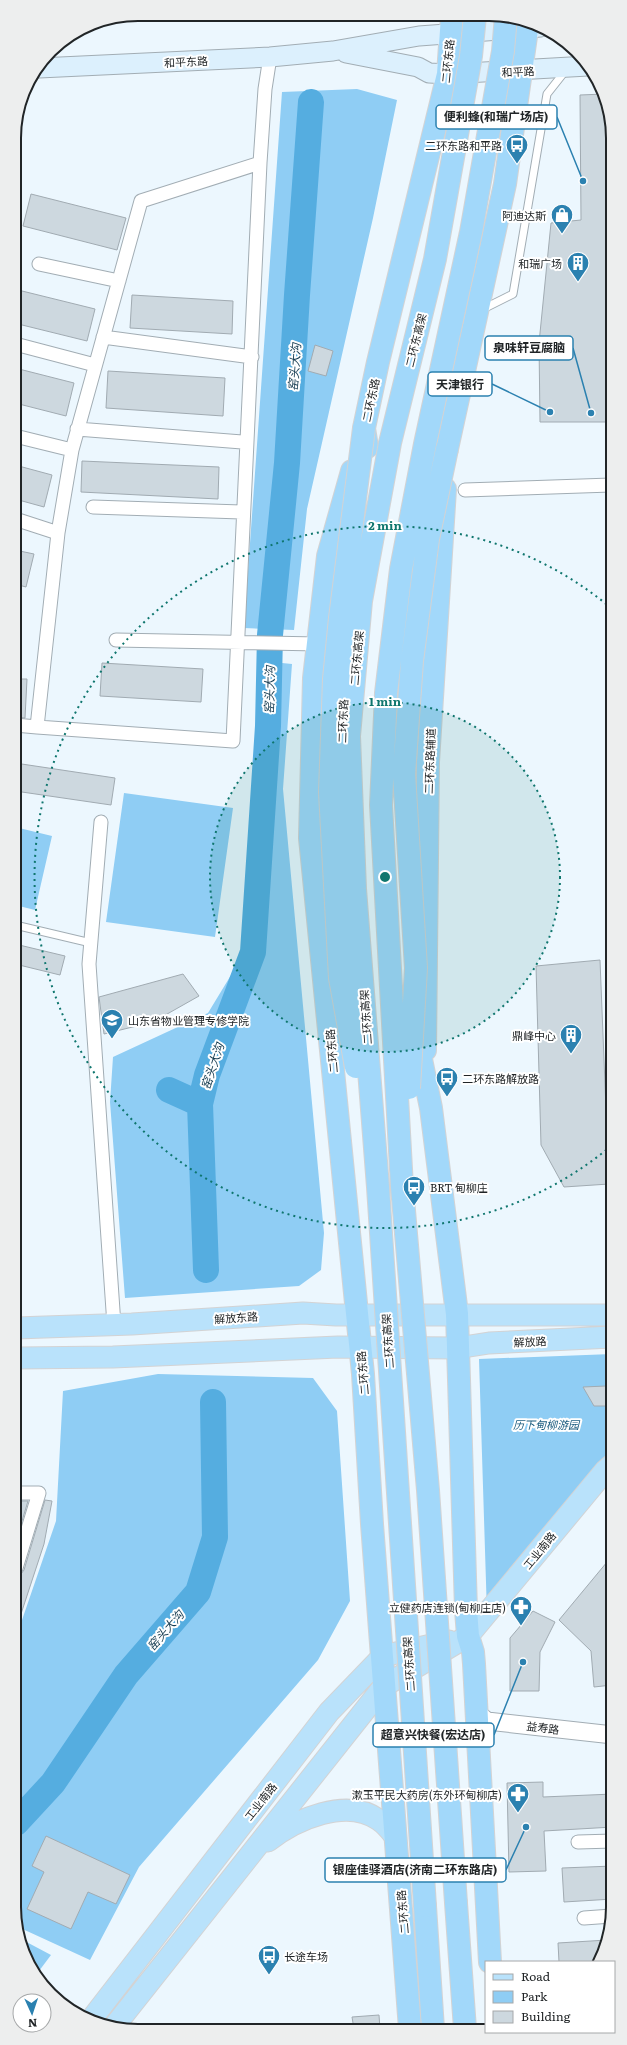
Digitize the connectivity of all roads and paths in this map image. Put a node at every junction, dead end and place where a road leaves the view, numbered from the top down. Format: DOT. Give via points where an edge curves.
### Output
graph roads {
  1 [pos="474,21"];
  2 [pos="505,22"];
  3 [pos="451,25"];
  4 [pos="523,26"];
  5 [pos="531,29"];
  6 [pos="333,51"];
  7 [pos="270,57"];
  8 [pos="581,66"];
  9 [pos="569,67"];
  10 [pos="45,68"];
  11 [pos="522,71"];
  12 [pos="448,74"];
  13 [pos="260,163"];
  14 [pos="39,264"];
  15 [pos="119,280"];
  16 [pos="477,312"];
  17 [pos="103,337"];
  18 [pos="21,346"];
  19 [pos="252,357"];
  20 [pos="95,365"];
  21 [pos="364,428"];
  22 [pos="77,429"];
  23 [pos="21,437"];
  24 [pos="242,442"];
  25 [pos="447,449"];
  26 [pos="72,450"];
  27 [pos="606,485"];
  28 [pos="465,490"];
  29 [pos="93,507"];
  30 [pos="241,512"];
  31 [pos="21,521"];
  32 [pos="58,532"];
  33 [pos="116,640"];
  34 [pos="239,643"];
  35 [pos="311,644"];
  36 [pos="21,726"];
  37 [pos="37,727"];
  38 [pos="101,822"];
  39 [pos="21,926"];
  40 [pos="91,943"];
  41 [pos="328,1018"];
  42 [pos="425,1073"];
  43 [pos="378,1187"];
  44 [pos="402,1187"];
  45 [pos="356,1314"];
  46 [pos="457,1314"];
  47 [pos="606,1315"];
  48 [pos="114,1325"];
  49 [pos="21,1328"];
  50 [pos="606,1337"];
  51 [pos="360,1347"];
  52 [pos="457,1348"];
  53 [pos="21,1358"];
  54 [pos="606,1470"];
  55 [pos="21,1493"];
  56 [pos="21,1552"];
  57 [pos="468,1636"];
  58 [pos="383,1656"];
  59 [pos="384,1686"];
  60 [pos="477,1713"];
  61 [pos="606,1734"];
  62 [pos="394,1835"];
  63 [pos="606,1841"];
  64 [pos="578,1842"];
  65 [pos="250,1855"];
  66 [pos="606,1916"];
  67 [pos="584,1918"];
  68 [pos="490,1961"];
  69 [pos="94,2015"];
  70 [pos="117,2022"];
  71 [pos="410,2024"];
  72 [pos="433,2024"];
  73 [pos="465,2024"];
  1 -- 43 [label="highway, 二环东高架, bridge" via="471,56 435,259 390,443 361,601 349,736 355,889"];
  2 -- 44 [label="highway, bridge" via="503,51 471,232 401,569 386,693 381,805"];
  3 -- 4 [label="main road"];
  3 -- 6 [label="main road, 和平东路" via="419,36"];
  3 -- 12 [label="highway, 二环东路"];
  5 -- 11 [label="highway"];
  6 -- 7 [label="main road, 和平东路"];
  6 -- 12 [label="main road, 和平东路"];
  7 -- 10 [label="main road, 和平东路"];
  7 -- 13 [label="street"];
  8 -- 9 [label="main road, 和平路"];
  9 -- 11 [label="main road, 和平路"];
  9 -- 16 [label="lane" via="547,94 513,294"];
  11 -- 12 [label="main road, 和平路"];
  11 -- 16 [label="highway" via="505,184"];
  12 -- 21 [label="highway, 二环东路"];
  13 -- 15 [label="street" via="141,201"];
  13 -- 19 [label="street"];
  14 -- 15 [label="street"];
  15 -- 17 [label="street"];
  16 -- 25 [label="highway"];
  17 -- 19 [label="street"];
  17 -- 20 [label="street"];
  18 -- 20 [label="street"];
  19 -- 34 [label="street"];
  20 -- 22 [label="street"];
  21 -- 35 [label="highway" via="328,556"];
  21 -- 41 [label="highway, 二环东路" via="370,467 350,610 340,730 350,980"];
  21 -- 43 [label="highway, bridge" via="336,656 330,792 340,978"];
  22 -- 24 [label="street"];
  22 -- 26 [label="street"];
  23 -- 26 [label="street"];
  25 -- 42 [label="highway, 二环东路辅道" via="428,762"];
  25 -- 42 [label="highway" via="431,470 411,592 395,729 407,997"];
  25 -- 44 [label="highway, bridge" via="428,539 412,661 404,774 416,968"];
  26 -- 32 [label="street"];
  27 -- 28 [label="street"];
  29 -- 30 [label="street"];
  31 -- 32 [label="street"];
  32 -- 37 [label="street"];
  33 -- 34 [label="street"];
  34 -- 35 [label="street"];
  34 -- 37 [label="street" via="234,741"];
  35 -- 41 [label="highway" via="314,678 310,838"];
  36 -- 37 [label="street"];
  38 -- 40 [label="street"];
  39 -- 40 [label="lane"];
  40 -- 48 [label="street" via="89,964"];
  41 -- 45 [label="highway, 二环东路"];
  42 -- 46 [label="highway"];
  43 -- 72 [label="highway, 二环东高架, bridge"];
  44 -- 73 [label="highway, bridge" via="428,1498"];
  45 -- 46 [label="main road, 解放东路"];
  45 -- 48 [label="main road, 解放东路" via="303,1313"];
  45 -- 51 [label="highway, 二环东路"];
  46 -- 47 [label="main road, 解放路"];
  46 -- 52 [label="highway"];
  48 -- 49 [label="main road, 解放东路"];
  50 -- 52 [label="main road, 解放路" via="489,1343"];
  51 -- 52 [label="main road"];
  51 -- 53 [label="main road"];
  51 -- 58 [label="highway, 二环东路"];
  52 -- 57 [label="highway"];
  54 -- 57 [label="main road, 工业南路"];
  55 -- 56 [label="street" via="39,1493"];
  57 -- 58 [label="main road"];
  57 -- 59 [label="main road, 工业南路"];
  57 -- 60 [label="highway" via="473,1652"];
  58 -- 59 [label="highway, 二环东路"];
  58 -- 69 [label="main road, 工业南路" via="329,1712"];
  59 -- 62 [label="highway, 二环东路"];
  59 -- 65 [label="main road, 工业南路"];
  60 -- 61 [label="street, 益寿路" via="487,1721"];
  60 -- 68 [label="highway"];
  62 -- 65 [label="main road" via="380,1820 370,1815 345,1810 328,1812 294,1824"];
  62 -- 71 [label="highway, 二环东路"];
  63 -- 64 [label="street"];
  65 -- 70 [label="main road, 工业南路"];
  66 -- 67 [label="street"];
}
